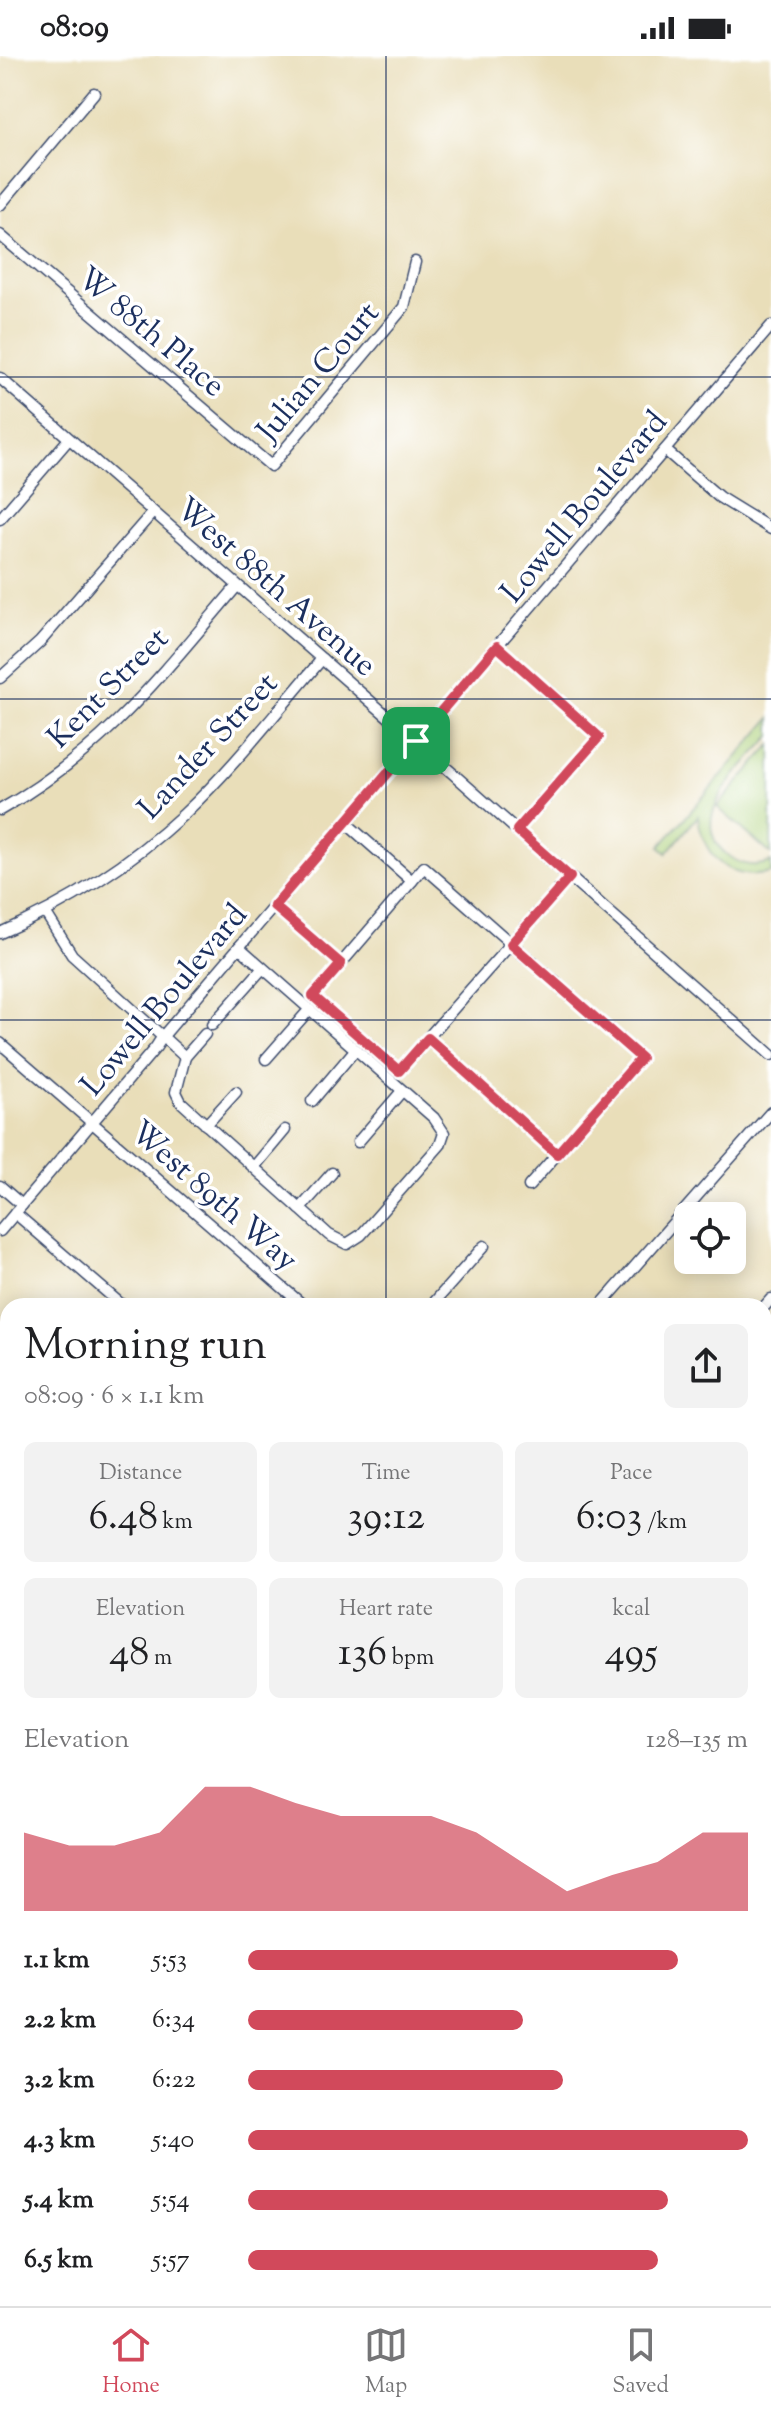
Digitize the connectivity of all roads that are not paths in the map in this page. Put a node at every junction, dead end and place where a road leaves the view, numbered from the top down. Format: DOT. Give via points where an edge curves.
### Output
graph roads {
  1 [pos="94,93"];
  2 [pos="0,205"];
  3 [pos="0,235"];
  4 [pos="415,262"];
  5 [pos="771,326"];
  6 [pos="0,378"];
  7 [pos="69,439"];
  8 [pos="665,450"];
  9 [pos="271,466"];
  10 [pos="153,512"];
  11 [pos="0,519"];
  12 [pos="771,529"];
  13 [pos="237,586"];
  14 [pos="497,646"];
  15 [pos="322,659"];
  16 [pos="0,678"];
  17 [pos="416,741"];
  18 [pos="0,810"];
  19 [pos="346,823"];
  20 [pos="517,830"];
  21 [pos="570,877"];
  22 [pos="412,881"];
  23 [pos="274,906"];
  24 [pos="45,912"];
  25 [pos="0,933"];
  26 [pos="511,944"];
  27 [pos="239,947"];
  28 [pos="341,964"];
  29 [pos="262,969"];
  30 [pos="309,1010"];
  31 [pos="163,1036"];
  32 [pos="428,1038"];
  33 [pos="0,1043"];
  34 [pos="355,1050"];
  35 [pos="771,1055"];
  36 [pos="185,1057"];
  37 [pos="266,1059"];
  38 [pos="402,1091"];
  39 [pos="236,1092"];
  40 [pos="312,1101"];
  41 [pos="771,1112"];
  42 [pos="92,1124"];
  43 [pos="206,1125"];
  44 [pos="285,1130"];
  45 [pos="358,1142"];
  46 [pos="557,1154"];
  47 [pos="254,1167"];
  48 [pos="332,1173"];
  49 [pos="0,1186"];
  50 [pos="529,1186"];
  51 [pos="19,1209"];
  52 [pos="300,1209"];
  53 [pos="0,1231"];
  54 [pos="484,1246"];
  55 [pos="114,1298"];
  56 [pos="295,1298"];
  57 [pos="438,1298"];
  58 [pos="607,1298"];
  59 [pos="350,2306"];
  60 [pos="365,2306"];
  1 -- 2 [label="street"];
  3 -- 9 [label="street, W 88th Place"];
  4 -- 9 [label="street, Julian Court" via="404,307"];
  5 -- 8 [label="street, Lowell Boulevard"];
  6 -- 7 [label="street, West 88th Avenue"];
  7 -- 10 [label="street, West 88th Avenue"];
  7 -- 11 [label="street"];
  8 -- 12 [label="street" via="719,497"];
  8 -- 14 [label="street, Lowell Boulevard"];
  10 -- 13 [label="street, West 88th Avenue"];
  10 -- 16 [label="street" via="40,642"];
  13 -- 15 [label="street, West 88th Avenue"];
  13 -- 18 [label="street, Kent Street" via="112,728 40,786"];
  14 -- 17 [label="street, Lowell Boulevard"];
  14 -- 20 [label="street" via="599,737"];
  15 -- 17 [label="street, West 88th Avenue"];
  15 -- 24 [label="street, Lander Street" via="184,814 119,866"];
  17 -- 19 [label="street, Lowell Boulevard"];
  17 -- 20 [label="street, West 88th Avenue"];
  19 -- 22 [label="street"];
  19 -- 23 [label="street, Lowell Boulevard"];
  20 -- 21 [label="street, West 88th Avenue"];
  21 -- 26 [label="street"];
  21 -- 35 [label="street, West 88th Avenue"];
  22 -- 26 [label="street" via="424,867"];
  22 -- 28 [label="street"];
  23 -- 27 [label="street, Lowell Boulevard"];
  23 -- 28 [label="street"];
  24 -- 25 [label="street, Lander Street"];
  24 -- 31 [label="street" via="72,955"];
  26 -- 32 [label="street"];
  26 -- 46 [label="street" via="641,1058"];
  27 -- 29 [label="street"];
  27 -- 31 [label="street, Lowell Boulevard"];
  28 -- 32 [label="street" via="313,996 399,1071"];
  29 -- 30 [label="street"];
  29 -- 36 [label="street"];
  30 -- 34 [label="street"];
  30 -- 37 [label="street"];
  31 -- 36 [label="street"];
  31 -- 42 [label="street, Lowell Boulevard"];
  32 -- 46 [label="street"];
  33 -- 42 [label="street, West 89th Way"];
  34 -- 38 [label="street"];
  34 -- 40 [label="street"];
  36 -- 43 [label="street" via="176,1092"];
  38 -- 45 [label="street"];
  38 -- 52 [label="street" via="434,1118 444,1133 440,1145 361,1235 347,1244"];
  39 -- 43 [label="street"];
  41 -- 58 [label="street"];
  42 -- 51 [label="street, Lowell Boulevard"];
  42 -- 56 [label="street, West 89th Way"];
  43 -- 47 [label="street"];
  44 -- 47 [label="street"];
  46 -- 50 [label="street"];
  47 -- 52 [label="street"];
  48 -- 52 [label="street"];
  49 -- 51 [label="street"];
  51 -- 53 [label="street, Lowell Boulevard"];
  51 -- 55 [label="street"];
  54 -- 57 [label="street"];
  59 -- 60 [label="street"];
}
